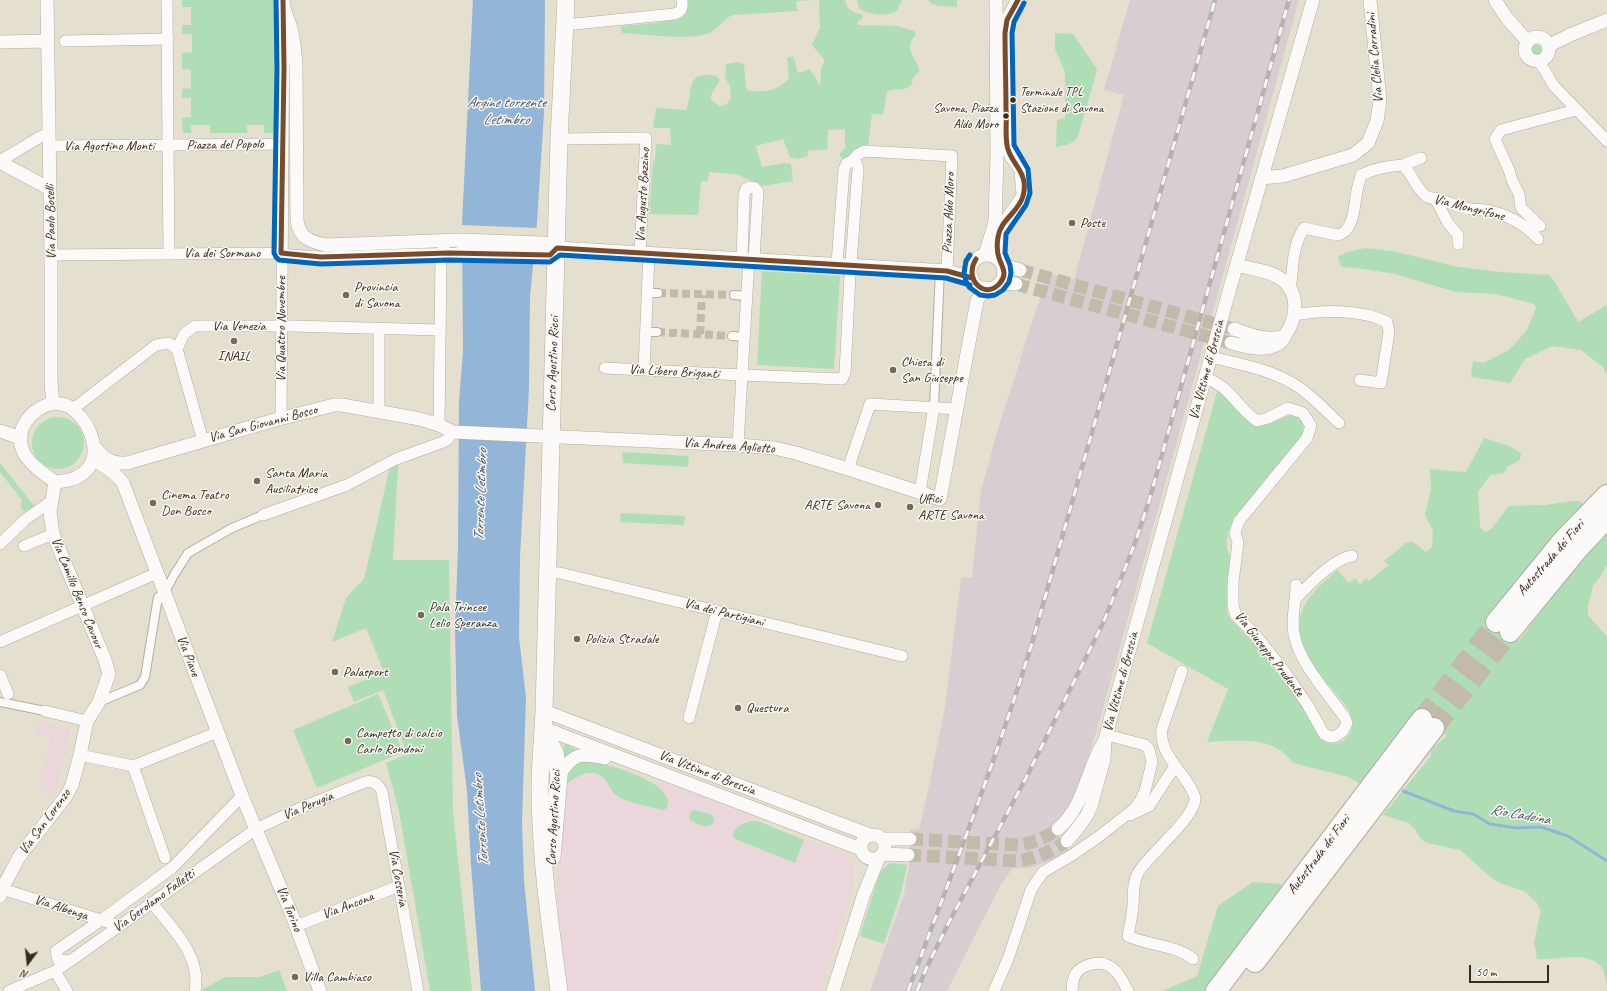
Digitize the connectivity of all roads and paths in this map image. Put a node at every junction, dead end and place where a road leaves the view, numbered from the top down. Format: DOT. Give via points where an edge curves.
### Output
graph roads {
  1 [pos="47,0"];
  2 [pos="167,0"];
  3 [pos="566,0"];
  4 [pos="682,0"];
  5 [pos="996,0"];
  6 [pos="1018,0"];
  7 [pos="1313,0"];
  8 [pos="1370,0"];
  9 [pos="1495,0"];
  10 [pos="283,4"];
  11 [pos="1607,20"];
  12 [pos="565,25"];
  13 [pos="168,39"];
  14 [pos="56,41"];
  15 [pos="0,42"];
  16 [pos="1528,42"];
  17 [pos="1548,46"];
  18 [pos="1539,61"];
  19 [pos="1576,110"];
  20 [pos="50,140"];
  21 [pos="559,140"];
  22 [pos="1607,141"];
  23 [pos="283,144"];
  24 [pos="168,145"];
  25 [pos="1421,158"];
  26 [pos="0,161"];
  27 [pos="852,161"];
  28 [pos="1403,165"];
  29 [pos="1261,178"];
  30 [pos="50,189"];
  31 [pos="1434,198"];
  32 [pos="1540,226"];
  33 [pos="1538,239"];
  34 [pos="1458,244"];
  35 [pos="460,246"];
  36 [pos="557,248"];
  37 [pos="281,253"];
  38 [pos="441,253"];
  39 [pos="645,253"];
  40 [pos="169,254"];
  41 [pos="51,255"];
  42 [pos="985,255"];
  43 [pos="748,259"];
  44 [pos="1001,262"];
  45 [pos="973,263"];
  46 [pos="837,264"];
  47 [pos="850,265"];
  48 [pos="1237,265"];
  49 [pos="1020,270"];
  50 [pos="943,271"];
  51 [pos="972,278"];
  52 [pos="1000,283"];
  53 [pos="1016,284"];
  54 [pos="984,288"];
  55 [pos="1290,290"];
  56 [pos="734,295"];
  57 [pos="747,296"];
  58 [pos="1294,315"];
  59 [pos="282,326"];
  60 [pos="379,329"];
  61 [pos="1234,329"];
  62 [pos="440,330"];
  63 [pos="732,336"];
  64 [pos="745,336"];
  65 [pos="1285,336"];
  66 [pos="1231,343"];
  67 [pos="177,349"];
  68 [pos="1211,357"];
  69 [pos="605,368"];
  70 [pos="644,370"];
  71 [pos="742,375"];
  72 [pos="1205,378"];
  73 [pos="1360,380"];
  74 [pos="53,403"];
  75 [pos="934,407"];
  76 [pos="73,409"];
  77 [pos="957,409"];
  78 [pos="379,411"];
  79 [pos="281,418"];
  80 [pos="1339,423"];
  81 [pos="439,424"];
  82 [pos="0,432"];
  83 [pos="453,432"];
  84 [pos="543,437"];
  85 [pos="21,439"];
  86 [pos="203,441"];
  87 [pos="738,444"];
  88 [pos="94,446"];
  89 [pos="93,460"];
  90 [pos="127,463"];
  91 [pos="848,469"];
  92 [pos="55,482"];
  93 [pos="124,483"];
  94 [pos="920,492"];
  95 [pos="1607,495"];
  96 [pos="50,502"];
  97 [pos="263,515"];
  98 [pos="1607,518"];
  99 [pos="53,534"];
  100 [pos="0,544"];
  101 [pos="24,546"];
  102 [pos="1352,556"];
  103 [pos="547,572"];
  104 [pos="158,573"];
  105 [pos="1296,585"];
  106 [pos="164,594"];
  107 [pos="1296,598"];
  108 [pos="82,605"];
  109 [pos="717,611"];
  110 [pos="0,642"];
  111 [pos="902,656"];
  112 [pos="1182,671"];
  113 [pos="0,675"];
  114 [pos="8,694"];
  115 [pos="0,702"];
  116 [pos="99,702"];
  117 [pos="45,711"];
  118 [pos="544,711"];
  119 [pos="689,718"];
  120 [pos="87,720"];
  121 [pos="1428,723"];
  122 [pos="544,728"];
  123 [pos="218,732"];
  124 [pos="1106,738"];
  125 [pos="80,755"];
  126 [pos="640,765"];
  127 [pos="133,766"];
  128 [pos="1175,766"];
  129 [pos="559,776"];
  130 [pos="360,784"];
  131 [pos="242,796"];
  132 [pos="1124,817"];
  133 [pos="256,828"];
  134 [pos="1058,829"];
  135 [pos="876,837"];
  136 [pos="910,839"];
  137 [pos="1067,841"];
  138 [pos="863,852"];
  139 [pos="908,855"];
  140 [pos="881,856"];
  141 [pos="165,858"];
  142 [pos="400,886"];
  143 [pos="1,892"];
  144 [pos="864,894"];
  145 [pos="152,903"];
  146 [pos="1287,909"];
  147 [pos="548,911"];
  148 [pos="100,921"];
  149 [pos="120,926"];
  150 [pos="296,926"];
  151 [pos="1192,959"];
  152 [pos="70,961"];
  153 [pos="55,971"];
  154 [pos="9,991"];
  155 [pos="67,991"];
  156 [pos="195,991"];
  157 [pos="320,991"];
  158 [pos="418,991"];
  159 [pos="559,991"];
  160 [pos="833,991"];
  161 [pos="994,991"];
  162 [pos="1072,991"];
  163 [pos="1128,991"];
  164 [pos="1216,991"];
  165 [pos="1233,991"];
  1 -- 14 [label="street, Via Paolo Boselli"];
  2 -- 13 [label="street, Piazza del Popolo"];
  3 -- 12 [label="main road, Corso Agostino Ricci"];
  4 -- 12 [label="street" via="683,8 674,14"];
  5 -- 42 [label="street" via="995,222"];
  6 -- 44 [label="street" via="1007,20 1005,33 1007,138 1009,152 1021,170 1023,196 999,231 998,251"];
  7 -- 29 [label="street, Via Vittime di Brescia"];
  8 -- 29 [label="street, Via Clelia Corradini" via="1380,100 1377,121 1368,143 1354,155 1283,176"];
  9 -- 16 [label="street"];
  10 -- 23 [label="street, Piazza del Popolo"];
  10 -- 35 [label="street, Via dei Sormano" via="295,51 298,230 315,243"];
  11 -- 17 [label="street"];
  12 -- 21 [label="main road, Corso Agostino Ricci"];
  13 -- 14 [label="street"];
  13 -- 24 [label="street, Piazza del Popolo"];
  14 -- 15 [label="street"];
  14 -- 20 [label="street, Via Paolo Boselli"];
  16 -- 17 [label="street" via="1533,38 1539,38"];
  16 -- 18 [label="street" via="1525,49 1527,56"];
  17 -- 18 [label="street" via="1545,58"];
  18 -- 19 [label="street" via="1554,86"];
  19 -- 22 [label="street"];
  19 -- 32 [label="street, Via Mongrifone" via="1501,130 1495,139 1519,194 1521,208"];
  20 -- 24 [label="street, Via Agostino Monti"];
  20 -- 26 [label="street" via="40,137"];
  20 -- 30 [label="street, Via Paolo Boselli"];
  21 -- 36 [label="main road, Corso Agostino Ricci"];
  21 -- 39 [label="street, Via Augusto Bazzino" via="646,138"];
  23 -- 24 [label="street, Piazza del Popolo"];
  23 -- 37 [label="street, Via Quattro Novembre"];
  24 -- 40 [label="street"];
  25 -- 28 [label="street"];
  26 -- 30 [label="street"];
  27 -- 46 [label="street" via="844,168"];
  27 -- 47 [label="street" via="857,164 858,169"];
  27 -- 50 [label="street, Piazza Aldo Moro" via="864,151 874,150 952,156"];
  28 -- 31 [label="street, Via Mongrifone" via="1427,198"];
  28 -- 55 [label="street" via="1371,170 1361,175 1353,217 1342,234 1304,228 1293,256 1294,268"];
  29 -- 48 [label="street, Via Vittime di Brescia"];
  30 -- 41 [label="street, Via Paolo Boselli"];
  31 -- 33 [label="street, Via Mongrifone" via="1471,210 1485,210 1520,222"];
  31 -- 34 [label="street" via="1458,235"];
  35 -- 36 [label="street, Via dei Sormano" via="540,249 550,255"];
  35 -- 38 [label="street, Via dei Sormano"];
  36 -- 39 [label="street"];
  36 -- 84 [label="main road, Corso Agostino Ricci"];
  37 -- 38 [label="street, Via dei Sormano" via="321,257"];
  37 -- 40 [label="street, Via dei Sormano"];
  37 -- 59 [label="street, Via Quattro Novembre"];
  38 -- 62 [label="street"];
  39 -- 43 [label="street"];
  39 -- 70 [label="street, Via Augusto Bazzino" via="653,293 651,332"];
  40 -- 41 [label="street, Via dei Sormano"];
  41 -- 74 [label="street, Via Paolo Boselli"];
  42 -- 44 [label="street" via="990,255"];
  42 -- 45 [label="street"];
  43 -- 43 [label="street" via="758,192 750,187 746,188 744,195"];
  43 -- 46 [label="street"];
  43 -- 57 [label="street"];
  44 -- 49 [label="street"];
  44 -- 52 [label="street" via="1004,274"];
  45 -- 50 [label="street"];
  45 -- 51 [label="street" via="970,272"];
  46 -- 47 [label="street"];
  47 -- 50 [label="street"];
  47 -- 71 [label="street, Via Libero Briganti" via="845,374 842,379"];
  48 -- 55 [label="street" via="1271,273 1281,279"];
  48 -- 68 [label="street, Via Vittime di Brescia"];
  50 -- 51 [label="street"];
  50 -- 75 [label="street"];
  51 -- 54 [label="street" via="978,286"];
  52 -- 53 [label="street"];
  52 -- 54 [label="street" via="993,288"];
  54 -- 77 [label="street" via="977,301"];
  55 -- 58 [label="street" via="1295,304"];
  56 -- 57 [label="street"];
  57 -- 64 [label="street"];
  58 -- 65 [label="street"];
  58 -- 73 [label="street" via="1310,312 1359,314 1387,322 1390,332 1381,383"];
  59 -- 60 [label="street, Via Venezia"];
  59 -- 67 [label="street, Via Venezia" via="195,326 184,334"];
  59 -- 79 [label="street, Via Quattro Novembre"];
  60 -- 62 [label="street, Via Venezia"];
  60 -- 78 [label="street"];
  61 -- 65 [label="street" via="1262,338"];
  62 -- 81 [label="street"];
  63 -- 64 [label="street"];
  64 -- 71 [label="street"];
  65 -- 66 [label="street" via="1277,345 1260,349"];
  67 -- 76 [label="street" via="169,343 156,345"];
  67 -- 86 [label="street"];
  68 -- 72 [label="street, Via Vittime di Brescia"];
  68 -- 80 [label="street" via="1288,380"];
  69 -- 70 [label="street, Via Libero Briganti"];
  70 -- 71 [label="street, Via Libero Briganti"];
  71 -- 87 [label="street"];
  72 -- 107 [label="street, Via Giuseppe Prudente" via="1223,386 1247,414 1257,421 1288,408 1303,413 1311,426 1307,438 1239,521 1235,533 1238,543 1233,605 1236,616 1253,632 1285,672 1324,734 1336,736 1343,731 1347,723 1300,653 1294,634 1293,609"];
  72 -- 124 [label="street, Via Vittime di Brescia"];
  74 -- 76 [label="street" via="64,404"];
  74 -- 85 [label="street" via="42,406 31,414 24,425"];
  75 -- 77 [label="street"];
  75 -- 91 [label="street" via="870,404"];
  75 -- 94 [label="street"];
  76 -- 88 [label="street" via="88,428"];
  77 -- 94 [label="street, Via Andrea Aglietto" via="940,499"];
  78 -- 79 [label="street, Via San Giovanni Bosco" via="334,405"];
  78 -- 81 [label="street, Via San Giovanni Bosco"];
  79 -- 86 [label="street, Via San Giovanni Bosco"];
  81 -- 83 [label="street, Via San Giovanni Bosco"];
  82 -- 85 [label="street"];
  83 -- 84 [label="street, Via Andrea Aglietto"];
  83 -- 97 [label="street" via="443,442 396,459 347,485"];
  84 -- 87 [label="street, Via Andrea Aglietto"];
  84 -- 103 [label="main road, Corso Agostino Ricci"];
  85 -- 92 [label="street" via="25,454 38,471"];
  86 -- 90 [label="street, Via San Giovanni Bosco"];
  87 -- 91 [label="street, Via Andrea Aglietto" via="774,448"];
  88 -- 89 [label="street"];
  88 -- 90 [label="street, Via San Giovanni Bosco" via="106,460"];
  89 -- 92 [label="street" via="83,473"];
  89 -- 93 [label="street, Via Piave" via="110,469"];
  90 -- 93 [label="street, Via Piave" via="123,472"];
  91 -- 94 [label="street, Via Andrea Aglietto"];
  92 -- 96 [label="street, Via Camillo Benso Cavour"];
  93 -- 104 [label="street, Via Piave"];
  95 -- 98 [label="highway, Autostrada dei Fiori" via="1564,539 1503,627"];
  96 -- 99 [label="street, Via Camillo Benso Cavour"];
  96 -- 100 [label="street" via="26,519"];
  97 -- 106 [label="street" via="232,528 188,553"];
  99 -- 101 [label="street"];
  99 -- 108 [label="street, Via Camillo Benso Cavour"];
  102 -- 107 [label="street" via="1340,560"];
  103 -- 109 [label="street, Via dei Partigiani"];
  103 -- 118 [label="main road, Corso Agostino Ricci"];
  104 -- 106 [label="street, Via Piave"];
  104 -- 108 [label="street"];
  105 -- 107 [label="street, Via Giuseppe Prudente"];
  106 -- 116 [label="street" via="158,597 145,677 140,685"];
  106 -- 123 [label="street, Via Piave"];
  108 -- 110 [label="street"];
  108 -- 116 [label="street, Via Camillo Benso Cavour" via="109,674"];
  109 -- 111 [label="street, Via dei Partigiani"];
  109 -- 119 [label="street"];
  112 -- 128 [label="street" via="1161,738"];
  113 -- 114 [label="street"];
  115 -- 117 [label="street"];
  116 -- 120 [label="street, Via San Lorenzo"];
  117 -- 120 [label="street"];
  118 -- 122 [label="main road, Corso Agostino Ricci"];
  118 -- 135 [label="street, Via Vittime di Brescia"];
  120 -- 125 [label="street, Via San Lorenzo"];
  121 -- 146 [label="highway, Autostrada dei Fiori"];
  122 -- 126 [label="street, Via Vittime di Brescia"];
  122 -- 129 [label="main road, Corso Agostino Ricci" via="555,754"];
  122 -- 147 [label="main road, Corso Agostino Ricci" via="540,787"];
  123 -- 127 [label="street"];
  123 -- 131 [label="street, Via Piave"];
  124 -- 132 [label="street" via="1145,745 1151,753 1152,762 1145,791 1134,809"];
  124 -- 134 [label="street, Via Vittime di Brescia" via="1095,756 1080,800 1072,814"];
  124 -- 137 [label="street, Via Vittime di Brescia" via="1104,759 1089,810"];
  125 -- 127 [label="street"];
  125 -- 143 [label="street, Via San Lorenzo" via="72,785 66,796 19,857"];
  126 -- 129 [label="street, Via Vittime di Brescia" via="629,766 593,755 582,755 572,758"];
  126 -- 138 [label="street, Via Vittime di Brescia"];
  127 -- 141 [label="street"];
  128 -- 132 [label="street" via="1149,806"];
  128 -- 151 [label="street" via="1192,791 1194,799 1191,810 1138,872 1134,882 1128,936 1186,954"];
  129 -- 147 [label="main road, Corso Agostino Ricci"];
  130 -- 133 [label="street, Via Perugia"];
  130 -- 142 [label="street, Via Cosseria" via="372,782 381,789"];
  131 -- 133 [label="street, Via Piave"];
  131 -- 148 [label="street" via="173,867"];
  132 -- 161 [label="street" via="1077,852 1043,872 1031,890 1008,959"];
  133 -- 145 [label="street, Via Gerolamo Falletti"];
  133 -- 150 [label="street, Via Torino"];
  135 -- 136 [label="street, Via Vittime di Brescia"];
  135 -- 138 [label="street" via="862,842"];
  135 -- 140 [label="street" via="885,845"];
  138 -- 140 [label="street" via="871,859"];
  138 -- 144 [label="street"];
  139 -- 140 [label="street"];
  140 -- 144 [label="street"];
  142 -- 150 [label="street, Via Ancona"];
  142 -- 158 [label="street, Via Cosseria"];
  143 -- 148 [label="street, Via Albenga"];
  144 -- 160 [label="street"];
  145 -- 149 [label="street, Via Gerolamo Falletti"];
  145 -- 156 [label="street" via="191,956 195,972"];
  146 -- 164 [label="highway, Autostrada dei Fiori"];
  146 -- 165 [label="highway, Autostrada dei Fiori"];
  147 -- 159 [label="main road, Corso Agostino Ricci"];
  148 -- 149 [label="street, Via Albenga"];
  148 -- 152 [label="street" via="56,951 58,960"];
  149 -- 152 [label="street, Via Gerolamo Falletti"];
  150 -- 157 [label="street, Via Torino"];
  152 -- 153 [label="street, Via Gerolamo Falletti"];
  153 -- 154 [label="street, Via Gerolamo Falletti"];
  153 -- 155 [label="street"];
  162 -- 163 [label="street" via="1079,969 1101,963 1115,970"];
}
